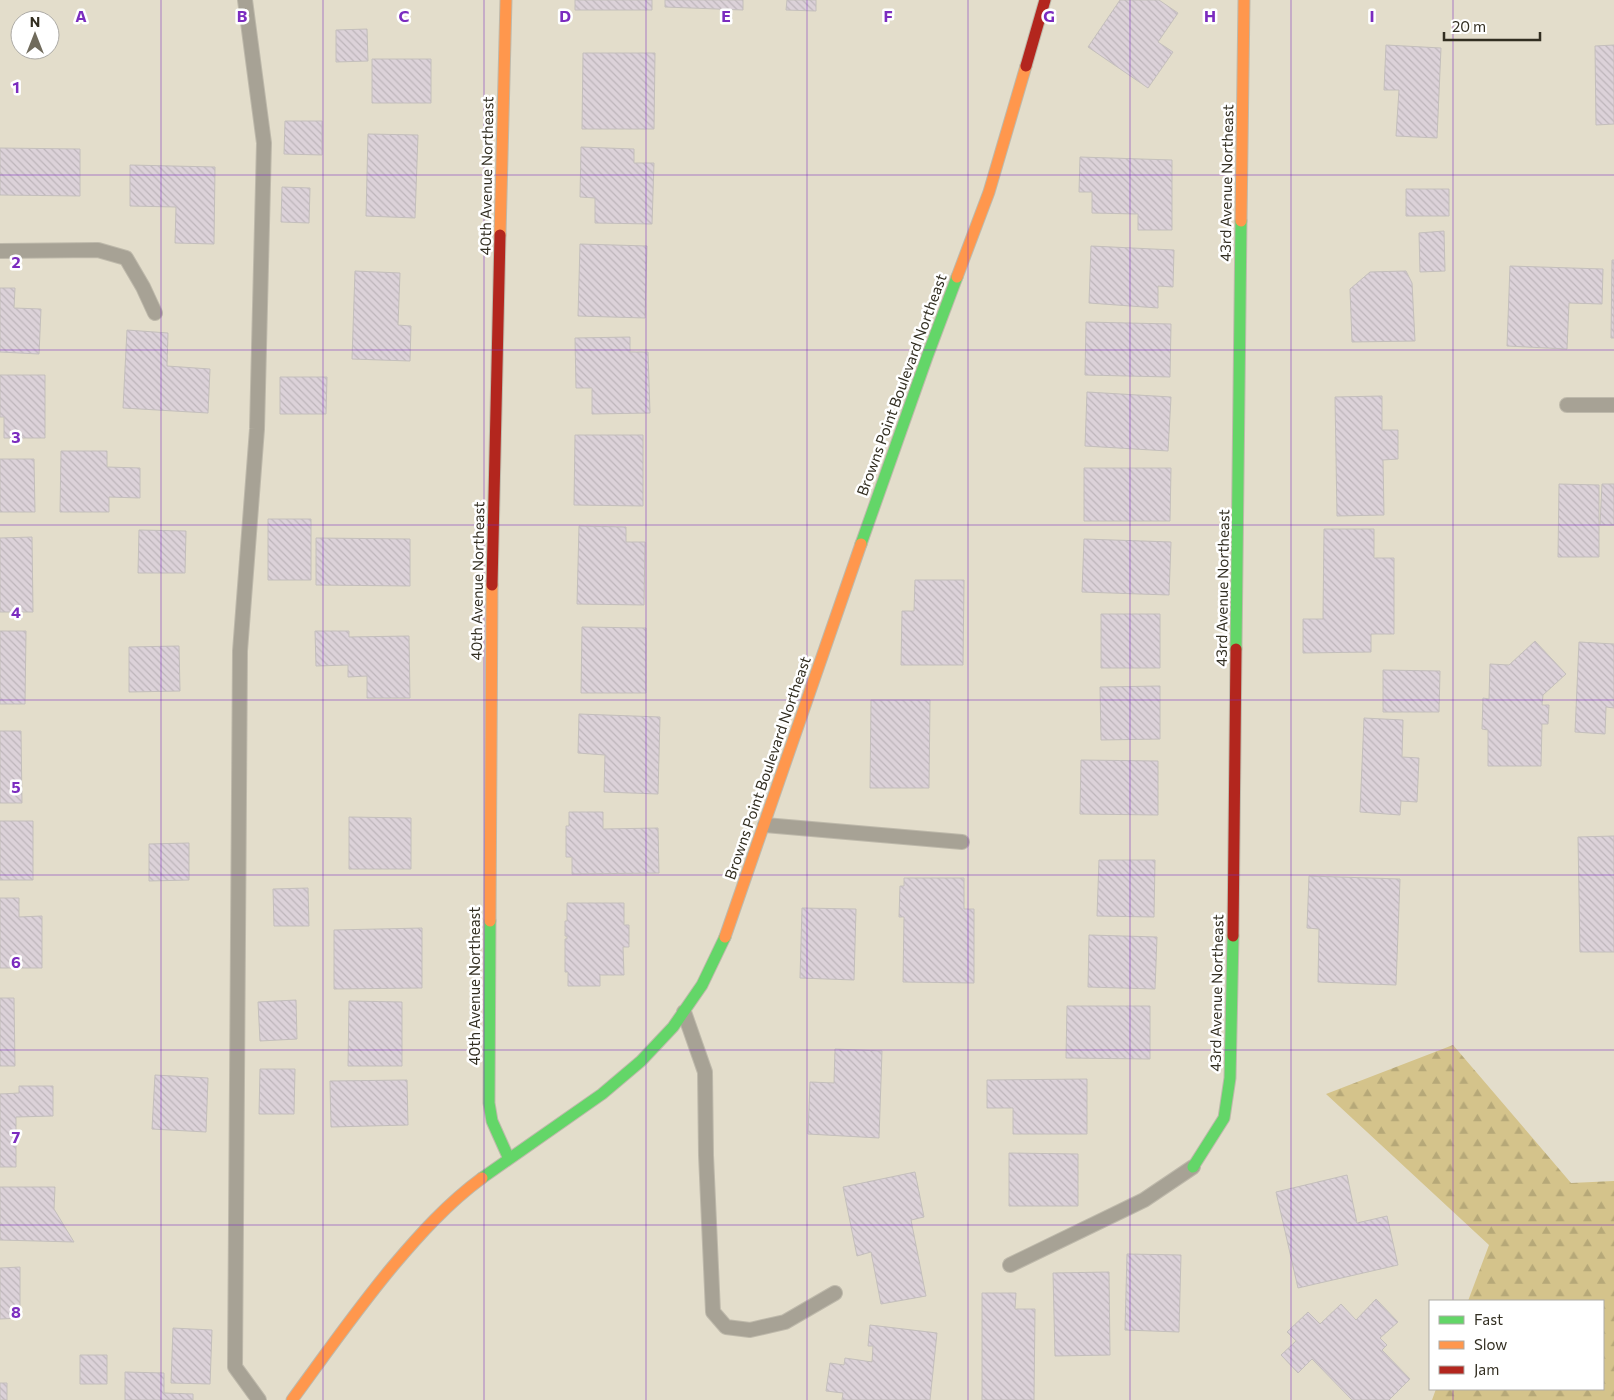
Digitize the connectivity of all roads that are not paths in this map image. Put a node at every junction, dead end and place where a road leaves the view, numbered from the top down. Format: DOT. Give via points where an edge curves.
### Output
graph roads {
  1 [pos="245,0"];
  2 [pos="506,0"];
  3 [pos="1045,0"];
  4 [pos="1244,0"];
  5 [pos="0,251"];
  6 [pos="155,313"];
  7 [pos="1567,405"];
  8 [pos="1614,405"];
  9 [pos="765,825"];
  10 [pos="962,842"];
  11 [pos="684,1012"];
  12 [pos="510,1159"];
  13 [pos="1193,1167"];
  14 [pos="1010,1265"];
  15 [pos="835,1293"];
  16 [pos="259,1400"];
  17 [pos="292,1400"];
  1 -- 16 [label="lane" via="264,143 257,429 240,651 235,1367"];
  2 -- 12 [label="street, 40th Avenue Northeast" via="492,585 489,1103 492,1120"];
  3 -- 9 [label="street, Browns Point Boulevard Northeast" via="989,192 927,357"];
  4 -- 13 [label="street, 43rd Avenue Northeast" via="1230,1078 1224,1118"];
  5 -- 6 [label="lane" via="98,250 126,258"];
  7 -- 8 [label="lane"];
  9 -- 10 [label="lane"];
  9 -- 11 [label="street, Browns Point Boulevard Northeast" via="729,928 702,985"];
  11 -- 12 [label="street, Browns Point Boulevard Northeast" via="641,1062 609,1089"];
  11 -- 15 [label="lane" via="705,1072 713,1312 726,1327 750,1330 785,1322"];
  12 -- 17 [label="street, Browns Point Boulevard Northeast" via="468,1189 410,1246 366,1299"];
  13 -- 14 [label="lane" via="1144,1200"];
}
